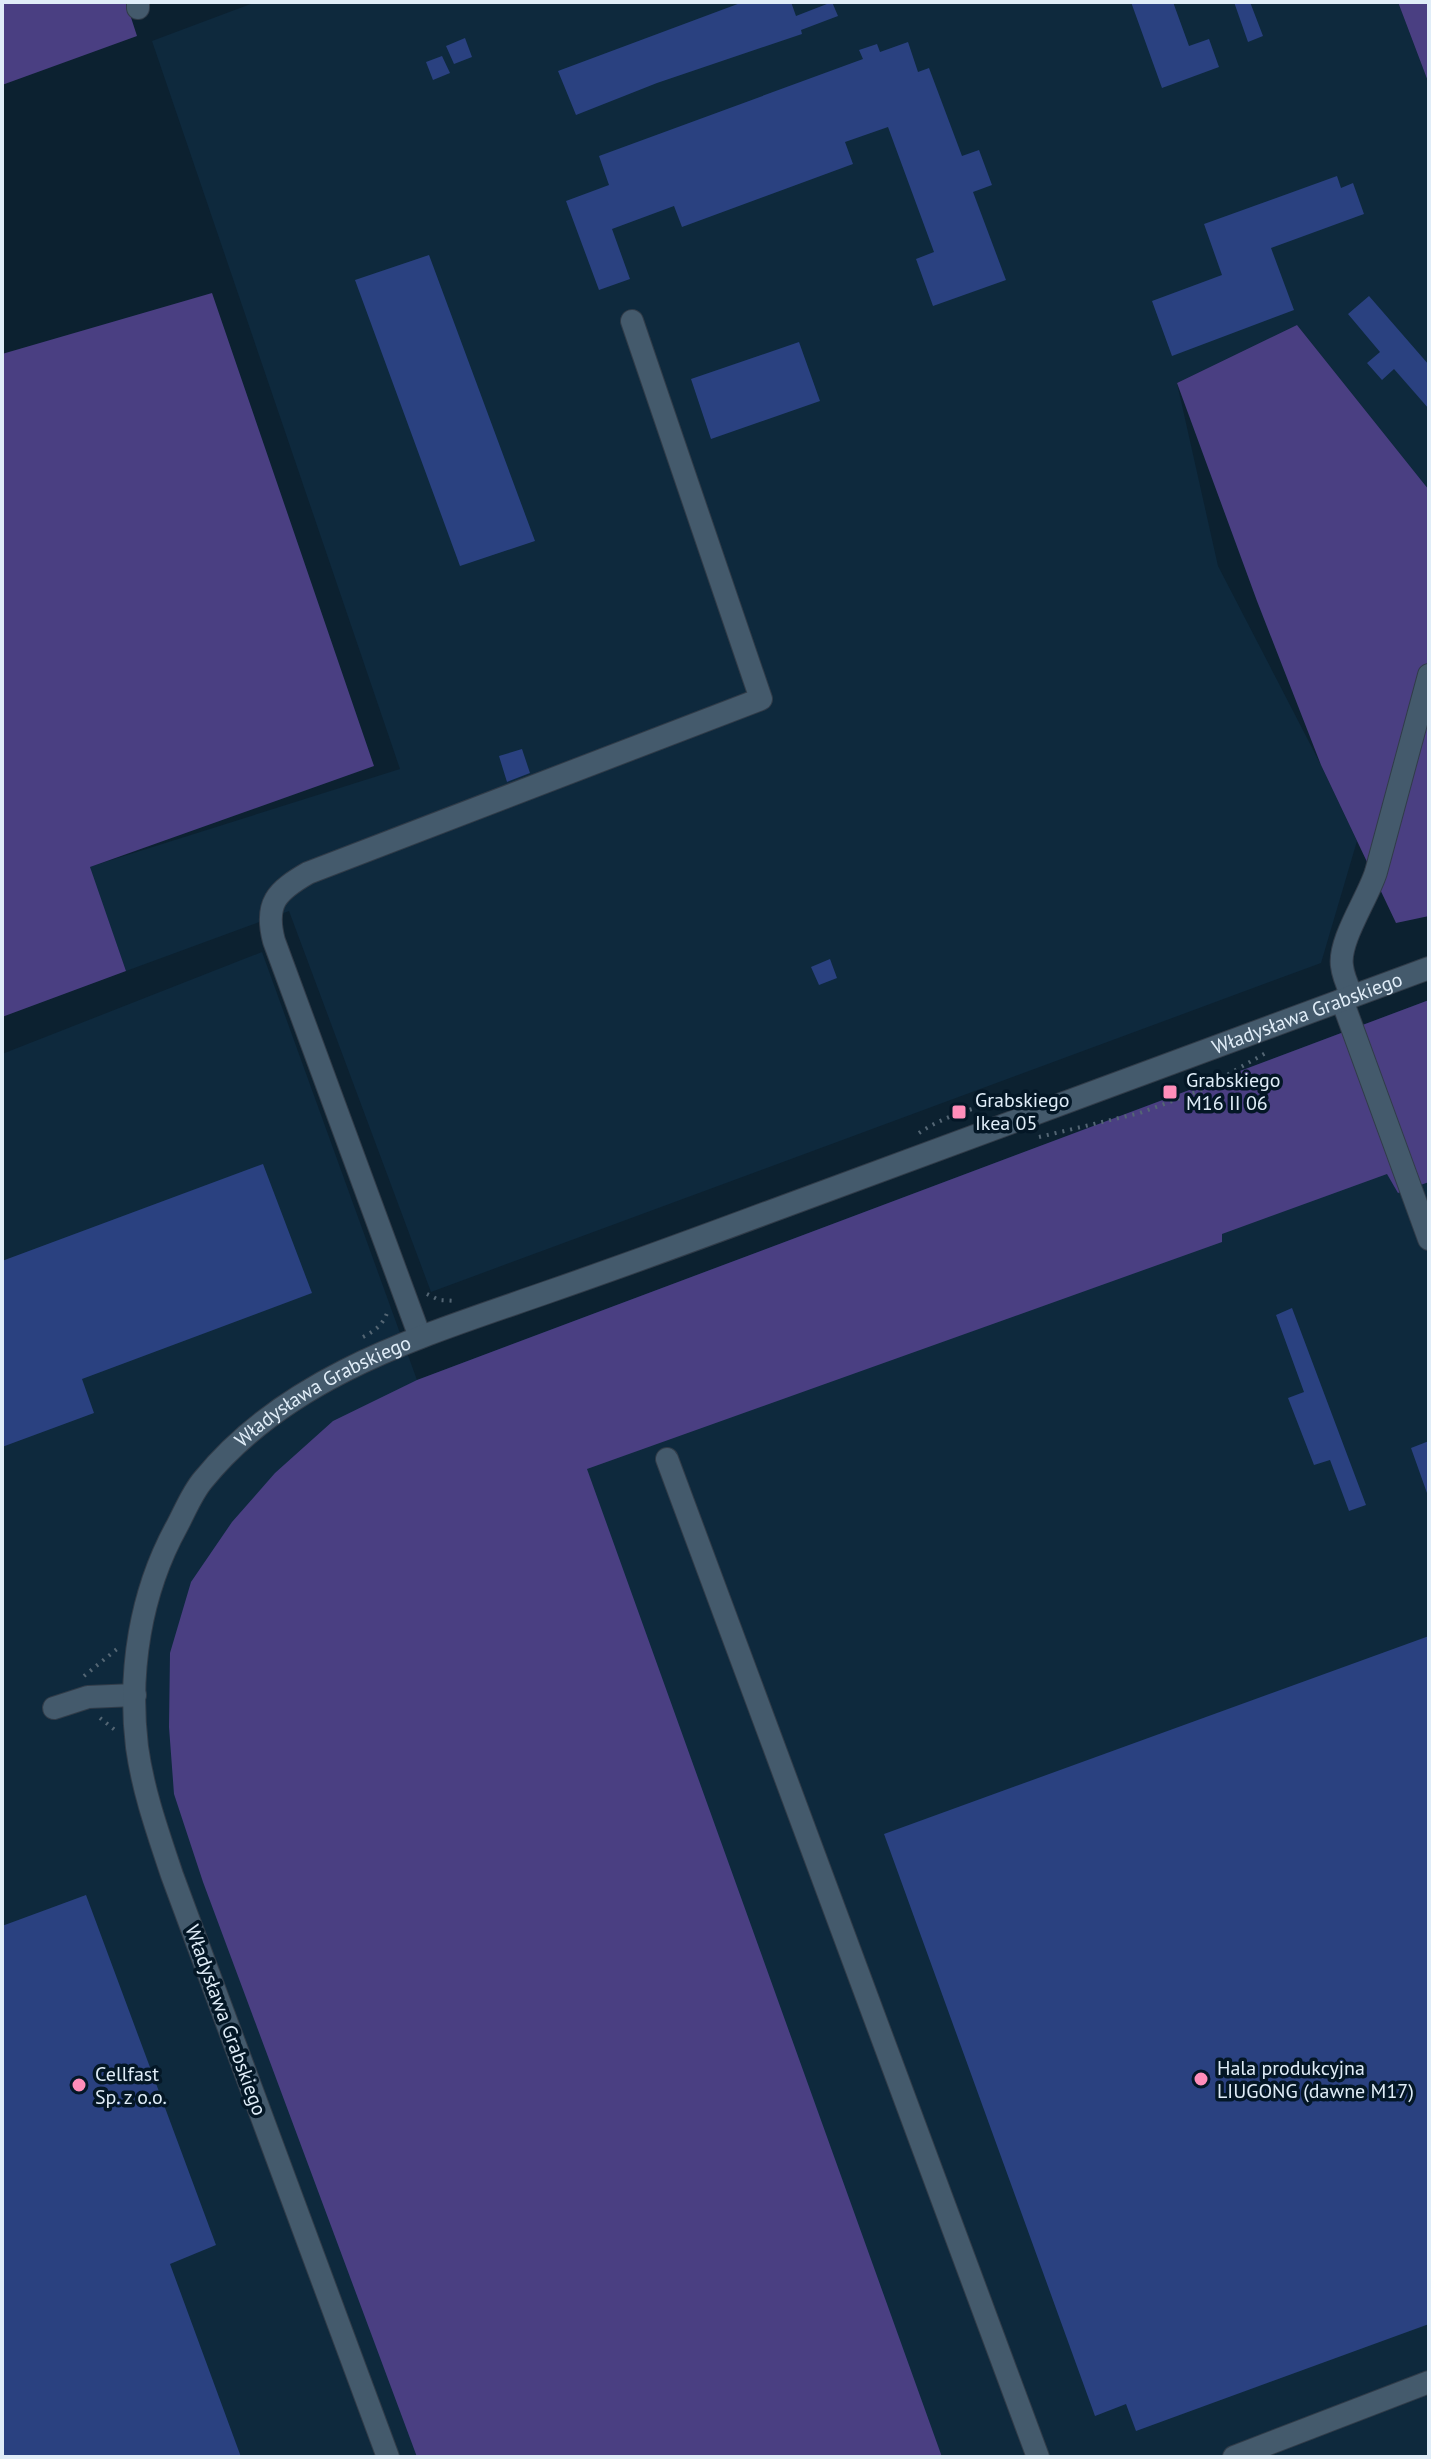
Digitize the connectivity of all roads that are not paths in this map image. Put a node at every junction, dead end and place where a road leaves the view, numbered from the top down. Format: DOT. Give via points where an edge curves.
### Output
graph roads {
  1 [pos="632,321"];
  2 [pos="1429,675"];
  3 [pos="1429,968"];
  4 [pos="1347,998"];
  5 [pos="1425,1213"];
  6 [pos="1429,1239"];
  7 [pos="420,1337"];
  8 [pos="667,1459"];
  9 [pos="135,1695"];
  10 [pos="54,1708"];
  11 [pos="1429,2382"];
  12 [pos="388,2457"];
  13 [pos="1038,2457"];
  14 [pos="1234,2457"];
  1 -- 7 [label="street" via="761,699 308,873 278,893 271,907 274,941"];
  2 -- 4 [label="street" via="1376,872 1342,951"];
  3 -- 4 [label="street, Władysława Grabskiego"];
  4 -- 5 [label="street"];
  4 -- 7 [label="street, Władysława Grabskiego"];
  5 -- 6 [label="street"];
  7 -- 9 [label="street, Władysława Grabskiego" via="311,1387 248,1431 200,1483 157,1569 139,1637"];
  8 -- 13 [label="street"];
  9 -- 10 [label="street" via="88,1697"];
  9 -- 12 [label="street, Władysława Grabskiego" via="138,1751 172,1875"];
  11 -- 14 [label="street"];
}
